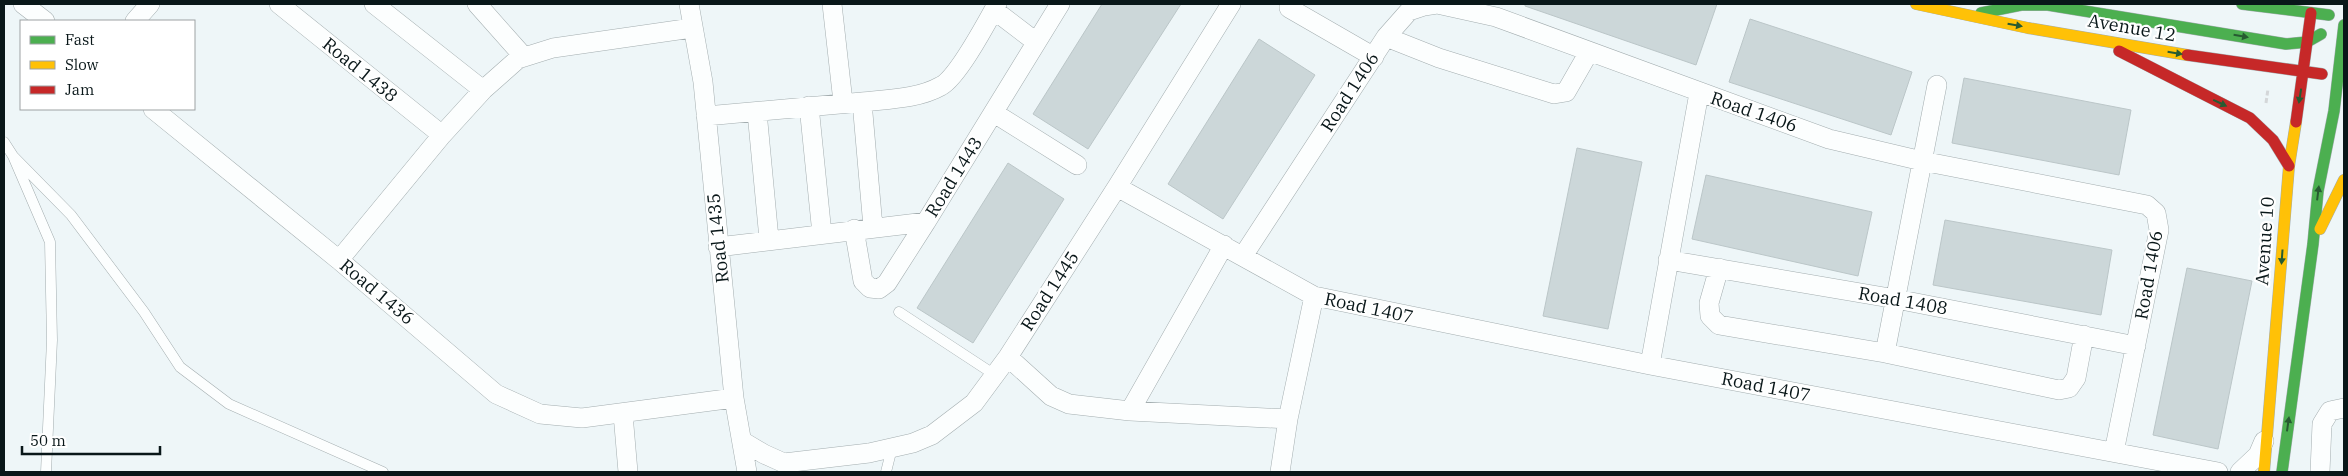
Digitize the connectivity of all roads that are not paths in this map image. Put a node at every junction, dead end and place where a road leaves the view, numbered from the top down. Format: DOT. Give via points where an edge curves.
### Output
graph roads {
  1 [pos="23,4"];
  2 [pos="150,4"];
  3 [pos="279,4"];
  4 [pos="374,4"];
  5 [pos="688,4"];
  6 [pos="832,4"];
  7 [pos="1060,4"];
  8 [pos="1231,4"];
  9 [pos="1916,4"];
  10 [pos="2242,4"];
  11 [pos="484,6"];
  12 [pos="995,7"];
  13 [pos="1289,8"];
  14 [pos="2312,8"];
  15 [pos="1498,10"];
  16 [pos="1968,16"];
  17 [pos="2344,18"];
  18 [pos="44,20"];
  19 [pos="136,20"];
  20 [pos="2344,25"];
  21 [pos="692,28"];
  22 [pos="1386,36"];
  23 [pos="2343,39"];
  24 [pos="2099,40"];
  25 [pos="1036,42"];
  26 [pos="2307,42"];
  27 [pos="1590,52"];
  28 [pos="524,57"];
  29 [pos="1374,57"];
  30 [pos="2304,72"];
  31 [pos="2341,77"];
  32 [pos="1937,85"];
  33 [pos="483,90"];
  34 [pos="1699,93"];
  35 [pos="843,102"];
  36 [pos="862,102"];
  37 [pos="809,106"];
  38 [pos="155,110"];
  39 [pos="757,112"];
  40 [pos="994,113"];
  41 [pos="706,116"];
  42 [pos="442,135"];
  43 [pos="4,142"];
  44 [pos="13,156"];
  45 [pos="1922,161"];
  46 [pos="1077,165"];
  47 [pos="2289,166"];
  48 [pos="2344,180"];
  49 [pos="1117,187"];
  50 [pos="926,222"];
  51 [pos="863,228"];
  52 [pos="822,234"];
  53 [pos="769,239"];
  54 [pos="2313,244"];
  55 [pos="1224,245"];
  56 [pos="718,247"];
  57 [pos="1243,256"];
  58 [pos="339,260"];
  59 [pos="1668,260"];
  60 [pos="1719,268"];
  61 [pos="1314,296"];
  62 [pos="1896,299"];
  63 [pos="898,312"];
  64 [pos="2084,335"];
  65 [pos="2136,346"];
  66 [pos="1885,353"];
  67 [pos="1008,357"];
  68 [pos="1650,365"];
  69 [pos="995,375"];
  70 [pos="734,398"];
  71 [pos="2344,408"];
  72 [pos="1130,411"];
  73 [pos="623,414"];
  74 [pos="1288,419"];
  75 [pos="2268,430"];
  76 [pos="742,441"];
  77 [pos="892,448"];
  78 [pos="2114,452"];
  79 [pos="814,466"];
  80 [pos="777,468"];
  81 [pos="46,472"];
  82 [pos="383,472"];
  83 [pos="628,472"];
  84 [pos="747,472"];
  85 [pos="886,472"];
  86 [pos="1280,472"];
  87 [pos="2218,472"];
  88 [pos="2240,472"];
  89 [pos="2264,472"];
  90 [pos="2282,472"];
  91 [pos="2320,472"];
  1 -- 18 [label="street"];
  2 -- 19 [label="street"];
  3 -- 42 [label="street, Road 1438"];
  4 -- 33 [label="street"];
  5 -- 21 [label="street, Road 1435"];
  6 -- 35 [label="street"];
  7 -- 25 [label="street, Road 1443"];
  8 -- 49 [label="street, Road 1445"];
  9 -- 16 [label="street, Avenue 12"];
  10 -- 14 [label="street"];
  11 -- 28 [label="street"];
  12 -- 25 [label="street"];
  12 -- 36 [label="street" via="956,72 943,86 922,93"];
  13 -- 29 [label="street"];
  14 -- 17 [label="street"];
  14 -- 26 [label="street, Avenue 10"];
  15 -- 22 [label="street, Road 1406" via="1437,4 1424,6 1409,11"];
  15 -- 27 [label="street, Road 1406"];
  16 -- 24 [label="street, Avenue 12, one-way"];
  16 -- 26 [label="street, one-way" via="2021,5 2048,4 2286,44"];
  17 -- 26 [label="street"];
  20 -- 23 [label="street"];
  21 -- 28 [label="street" via="553,48"];
  21 -- 41 [label="street, Road 1435"];
  22 -- 27 [label="street" via="1439,58 1554,94 1566,92"];
  22 -- 29 [label="street, Road 1406"];
  23 -- 30 [label="street" via="2328,42 2320,48"];
  23 -- 31 [label="street"];
  24 -- 30 [label="street, Avenue 12, one-way"];
  24 -- 47 [label="street, one-way" via="2250,118 2273,140"];
  25 -- 40 [label="street, Road 1443"];
  26 -- 30 [label="street, Avenue 10"];
  27 -- 34 [label="street, Road 1406"];
  28 -- 33 [label="street"];
  29 -- 57 [label="street, Road 1406"];
  30 -- 31 [label="street, Avenue 12"];
  30 -- 47 [label="street, Avenue 10, one-way"];
  54 -- 31 [label="street, one-way" via="2318,191"];
  32 -- 45 [label="street"];
  33 -- 42 [label="street"];
  34 -- 45 [label="street, Road 1406" via="1829,139"];
  34 -- 59 [label="street"];
  35 -- 36 [label="street"];
  35 -- 37 [label="street"];
  36 -- 51 [label="street"];
  37 -- 39 [label="street"];
  37 -- 52 [label="street"];
  38 -- 58 [label="street, Road 1436"];
  39 -- 41 [label="street"];
  39 -- 53 [label="street"];
  40 -- 46 [label="street"];
  40 -- 50 [label="street, Road 1443"];
  41 -- 56 [label="street, Road 1435"];
  42 -- 58 [label="street"];
  43 -- 44 [label="lane"];
  44 -- 81 [label="lane" via="50,242 52,340"];
  44 -- 82 [label="lane" via="71,215 144,312 180,367 229,404"];
  45 -- 62 [label="street"];
  45 -- 65 [label="street, Road 1406" via="2147,204 2156,213 2159,230"];
  47 -- 75 [label="street, Avenue 10, one-way"];
  48 -- 54 [label="street"];
  49 -- 55 [label="street, Road 1407"];
  49 -- 67 [label="street, Road 1445"];
  50 -- 51 [label="street, Road 1443"];
  50 -- 51 [label="street" via="887,283 879,289 870,288 863,281"];
  51 -- 52 [label="street, Road 1443"];
  52 -- 53 [label="street, Road 1443"];
  53 -- 56 [label="street, Road 1443"];
  90 -- 54 [label="street, one-way"];
  55 -- 57 [label="street, Road 1407"];
  55 -- 72 [label="street"];
  56 -- 70 [label="street, Road 1435"];
  57 -- 61 [label="street, Road 1407"];
  58 -- 73 [label="street, Road 1436" via="496,394 540,414 582,418"];
  59 -- 60 [label="street, Road 1408"];
  59 -- 68 [label="street"];
  60 -- 62 [label="street, Road 1408"];
  60 -- 66 [label="street" via="1709,303 1710,316 1718,325"];
  61 -- 68 [label="street, Road 1407"];
  61 -- 74 [label="street, Road 1407"];
  62 -- 64 [label="street, Road 1408"];
  62 -- 66 [label="street"];
  63 -- 69 [label="lane"];
  64 -- 65 [label="street, Road 1408"];
  64 -- 66 [label="street" via="2076,378 2069,388 2059,390"];
  65 -- 78 [label="street, Road 1406"];
  67 -- 69 [label="street, Road 1445"];
  67 -- 72 [label="street" via="1051,396 1069,404"];
  68 -- 78 [label="street, Road 1407"];
  69 -- 77 [label="street, Road 1445" via="974,403 932,434"];
  70 -- 73 [label="street, Road 1436"];
  70 -- 76 [label="street, Road 1435"];
  71 -- 91 [label="street" via="2330,412 2322,424"];
  72 -- 74 [label="street"];
  73 -- 83 [label="street"];
  74 -- 86 [label="street, Road 1407"];
  75 -- 88 [label="street" via="2258,455"];
  75 -- 89 [label="street, Avenue 10"];
  76 -- 80 [label="street, Road 1445" via="764,454"];
  76 -- 84 [label="street, Road 1435"];
  77 -- 79 [label="street, Road 1445"];
  77 -- 85 [label="lane"];
  78 -- 87 [label="street, Road 1407"];
  79 -- 80 [label="street, Road 1445"];
}
